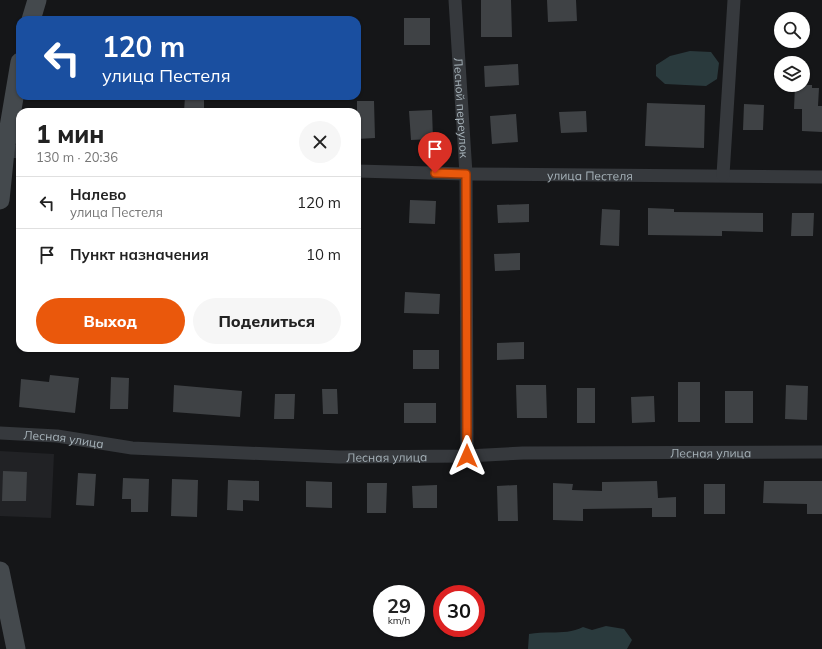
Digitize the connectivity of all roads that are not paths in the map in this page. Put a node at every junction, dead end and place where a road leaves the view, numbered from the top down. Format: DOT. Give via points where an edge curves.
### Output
graph roads {
  1 [pos="37,0"];
  2 [pos="455,0"];
  3 [pos="734,0"];
  4 [pos="32,16"];
  5 [pos="16,92"];
  6 [pos="8,151"];
  7 [pos="361,171"];
  8 [pos="466,174"];
  9 [pos="724,175"];
  10 [pos="822,177"];
  11 [pos="0,200"];
  12 [pos="0,433"];
  13 [pos="822,452"];
  14 [pos="467,456"];
  15 [pos="0,571"];
  16 [pos="16,649"];
  1 -- 4 [label="main road"];
  2 -- 8 [label="street, Лесной переулок"];
  3 -- 9 [label="street"];
  5 -- 6 [label="main road"];
  6 -- 11 [label="main road"];
  7 -- 8 [label="street, улица Пестеля"];
  8 -- 9 [label="street, улица Пестеля"];
  8 -- 14 [label="street, Лесной переулок"];
  9 -- 10 [label="street, улица Пестеля"];
  12 -- 14 [label="street, Лесная улица" via="57,436 140,448 339,457"];
  13 -- 14 [label="street, Лесная улица" via="523,453"];
  15 -- 16 [label="main road"];
}
